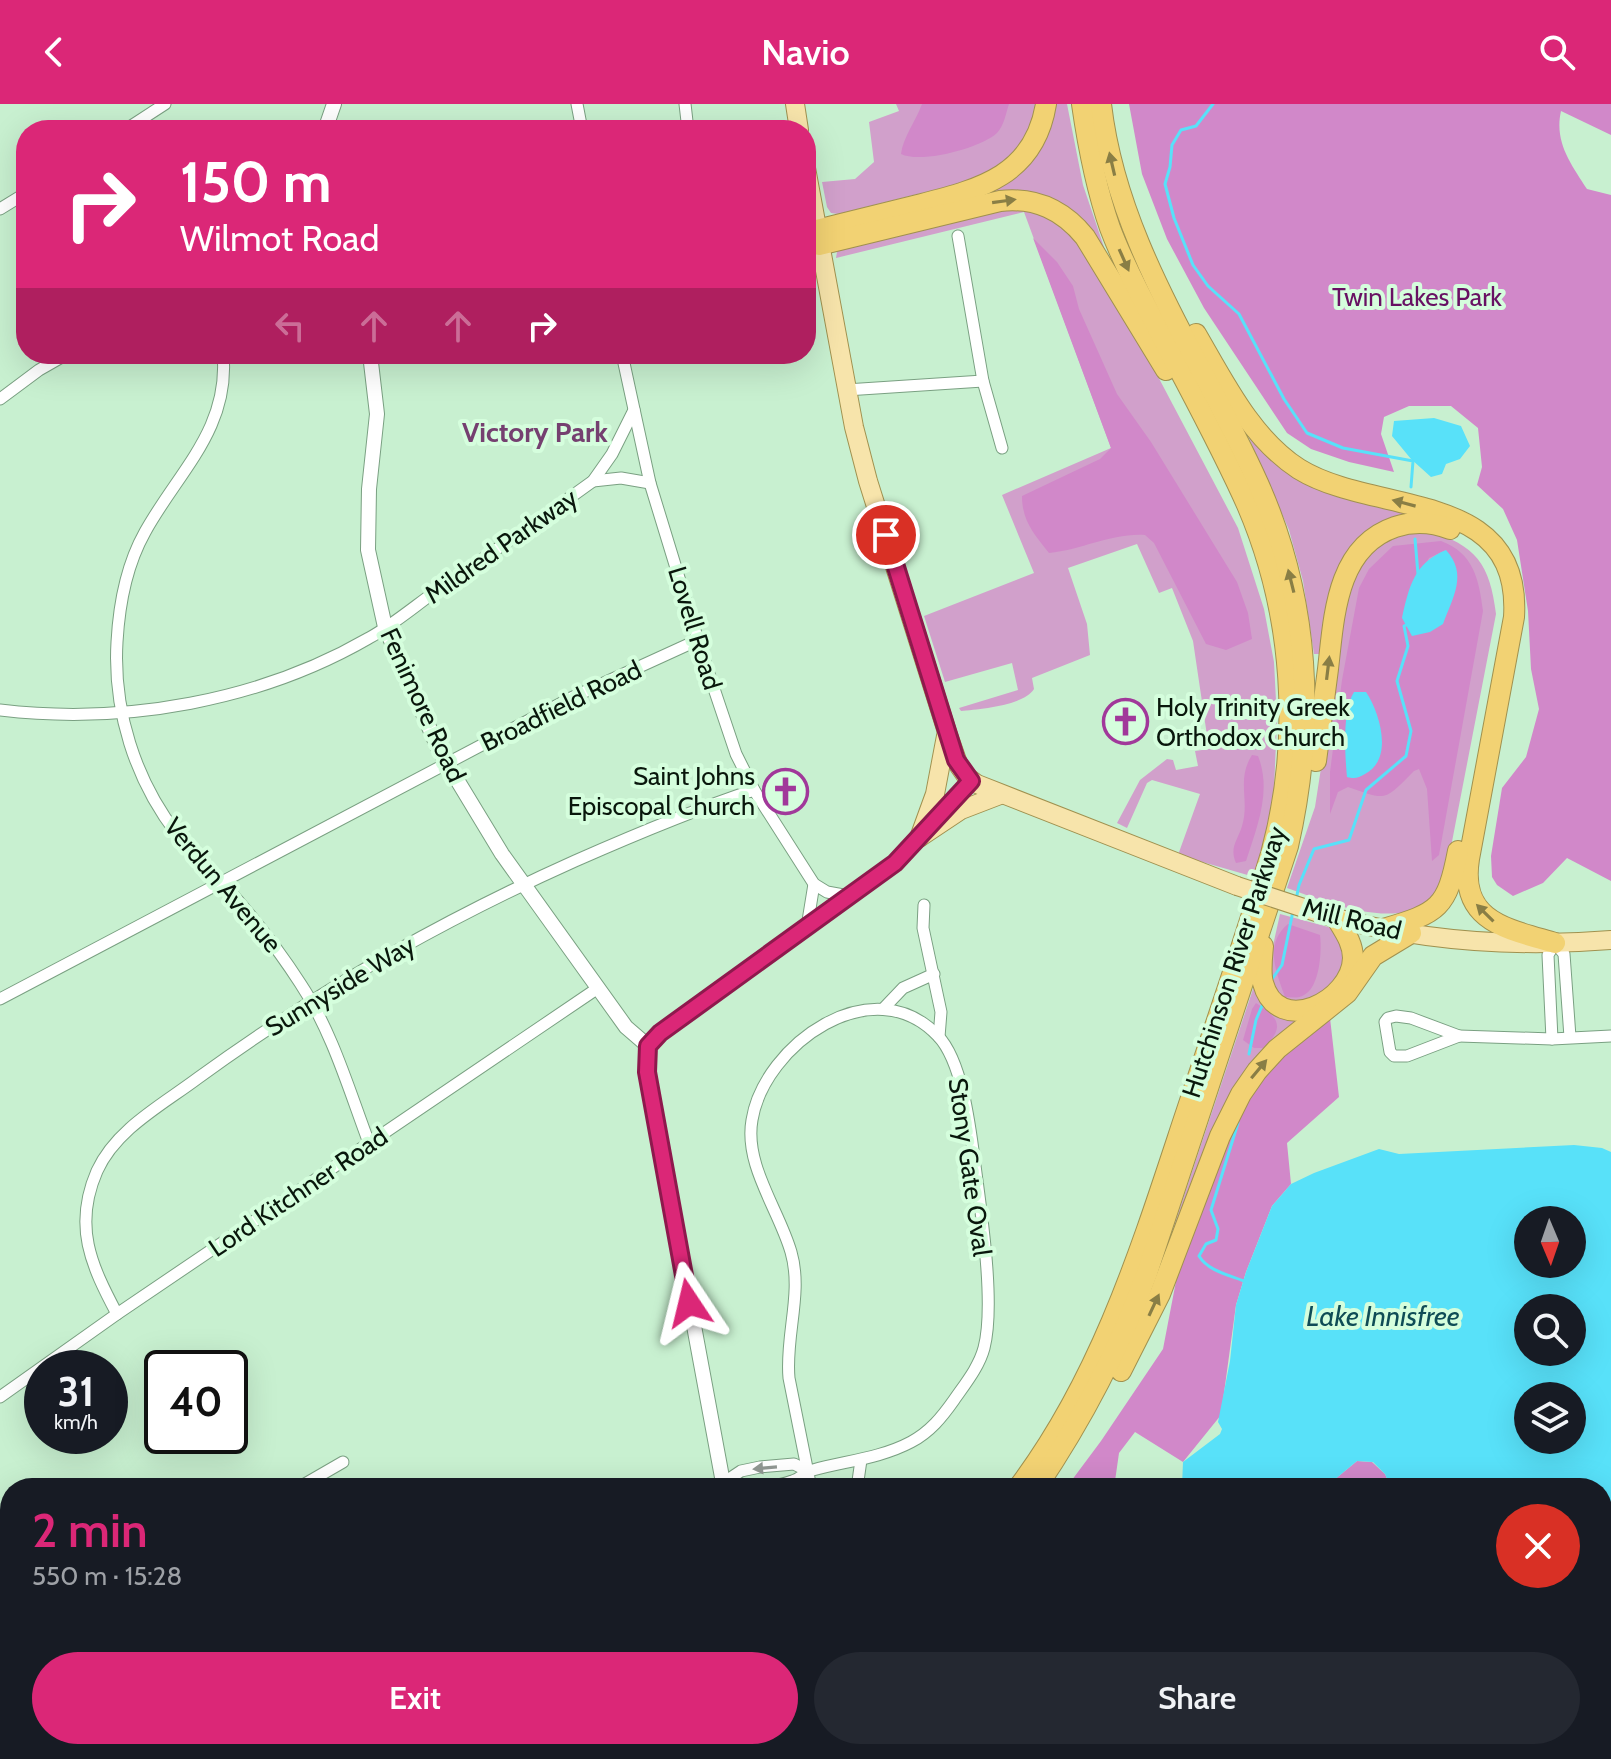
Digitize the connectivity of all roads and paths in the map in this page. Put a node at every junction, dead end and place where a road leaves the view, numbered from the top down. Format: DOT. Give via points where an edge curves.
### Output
graph roads {
  1 [pos="165,104"];
  2 [pos="1046,104"];
  3 [pos="1082,104"];
  4 [pos="1101,104"];
  5 [pos="152,109"];
  6 [pos="1124,208"];
  7 [pos="816,226"];
  8 [pos="958,236"];
  9 [pos="818,237"];
  10 [pos="50,364"];
  11 [pos="224,364"];
  12 [pos="372,364"];
  13 [pos="624,364"];
  14 [pos="983,381"];
  15 [pos="846,390"];
  16 [pos="0,399"];
  17 [pos="634,410"];
  18 [pos="1214,437"];
  19 [pos="1002,448"];
  20 [pos="593,481"];
  21 [pos="650,483"];
  22 [pos="385,627"];
  23 [pos="698,640"];
  24 [pos="0,710"];
  25 [pos="122,714"];
  26 [pos="947,732"];
  27 [pos="447,763"];
  28 [pos="971,781"];
  29 [pos="754,790"];
  30 [pos="1000,795"];
  31 [pos="919,838"];
  32 [pos="1286,852"];
  33 [pos="223,883"];
  34 [pos="524,884"];
  35 [pos="814,884"];
  36 [pos="849,896"];
  37 [pos="924,905"];
  38 [pos="1266,917"];
  39 [pos="1331,917"];
  40 [pos="807,927"];
  41 [pos="1383,929"];
  42 [pos="1411,933"];
  43 [pos="1611,940"];
  44 [pos="1555,943"];
  45 [pos="934,974"];
  46 [pos="598,988"];
  47 [pos="1567,994"];
  48 [pos="1550,995"];
  49 [pos="0,999"];
  50 [pos="311,1001"];
  51 [pos="883,1009"];
  52 [pos="1459,1036"];
  53 [pos="1611,1036"];
  54 [pos="939,1037"];
  55 [pos="1570,1037"];
  56 [pos="1552,1039"];
  57 [pos="648,1046"];
  58 [pos="369,1143"];
  59 [pos="117,1314"];
  60 [pos="0,1397"];
  61 [pos="861,1460"];
  62 [pos="343,1462"];
  63 [pos="808,1471"];
  64 [pos="315,1478"];
  65 [pos="725,1478"];
  66 [pos="734,1478"];
  67 [pos="797,1478"];
  68 [pos="809,1478"];
  69 [pos="858,1478"];
  70 [pos="1025,1478"];
  71 [pos="1042,1478"];
  72 [pos="1044,1478"];
  1 -- 5 [label="street"];
  2 -- 9 [label="highway" via="1026,154 986,185"];
  3 -- 18 [label="highway, Hutchinson River Parkway, one-way" via="1110,228"];
  6 -- 4 [label="highway, Hutchinson River Parkway, one-way"];
  32 -- 6 [label="highway, Hutchinson River Parkway, one-way" via="1300,789 1305,731 1304,657 1292,584 1259,486 1148,268"];
  44 -- 6 [label="highway, one-way" via="1491,921 1477,907 1468,881 1514,617 1513,586 1501,555 1481,532 1462,521 1333,485 1276,450 1233,395"];
  7 -- 9 [label="main road"];
  8 -- 14 [label="street"];
  9 -- 15 [label="main road"];
  9 -- 18 [label="highway, one-way" via="1000,201 1021,199 1051,208 1085,237 1162,364"];
  10 -- 16 [label="street"];
  11 -- 25 [label="street, Verdun Avenue" via="222,400 210,431 144,533 127,581 116,657"];
  12 -- 22 [label="street, Fenimore Road" via="377,414 368,550"];
  13 -- 17 [label="street, Lovell Road"];
  14 -- 15 [label="street"];
  14 -- 19 [label="street"];
  15 -- 26 [label="main road" via="868,481"];
  17 -- 20 [label="street, Mildred Parkway"];
  17 -- 21 [label="street, Lovell Road"];
  18 -- 70 [label="highway, Hutchinson River Parkway" via="1255,526 1285,640 1289,745 1279,823 1125,1293 1073,1404"];
  20 -- 21 [label="street, Mildred Parkway"];
  20 -- 22 [label="street, Mildred Parkway"];
  21 -- 23 [label="street, Lovell Road"];
  22 -- 25 [label="street, Mildred Parkway" via="335,655 261,685"];
  22 -- 27 [label="street, Fenimore Road"];
  23 -- 27 [label="street, Broadfield Road"];
  23 -- 29 [label="street, Lovell Road" via="736,754"];
  24 -- 25 [label="street, Mildred Parkway"];
  25 -- 33 [label="street, Verdun Avenue" via="137,767 154,798 176,834"];
  26 -- 28 [label="main road" via="959,766"];
  26 -- 31 [label="main road" via="935,794"];
  27 -- 33 [label="street, Broadfield Road"];
  27 -- 34 [label="street, Fenimore Road"];
  28 -- 30 [label="main road, Mill Road"];
  28 -- 31 [label="street"];
  29 -- 34 [label="street, Sunnyside Way" via="638,833"];
  29 -- 35 [label="street, Lovell Road"];
  30 -- 31 [label="main road" via="961,810"];
  30 -- 39 [label="main road, Mill Road, bridge"];
  31 -- 36 [label="street"];
  32 -- 38 [label="highway, Hutchinson River Parkway"];
  32 -- 41 [label="highway, one-way" via="1312,782 1335,614 1352,561 1367,543 1398,526 1428,524 1459,532 1489,559 1502,607 1456,862 1447,895 1434,909"];
  33 -- 49 [label="street, Broadfield Road"];
  33 -- 50 [label="street, Verdun Avenue" via="270,939"];
  34 -- 46 [label="street, Fenimore Road"];
  34 -- 50 [label="street, Sunnyside Way" via="410,942"];
  35 -- 36 [label="street"];
  35 -- 40 [label="street"];
  36 -- 40 [label="street"];
  37 -- 45 [label="street" via="923,928"];
  38 -- 39 [label="highway" via="1263,984 1273,1002 1297,1012 1327,1000 1349,973 1352,947"];
  38 -- 71 [label="highway, Hutchinson River Parkway" via="1133,1312 1099,1386"];
  39 -- 41 [label="main road, Mill Road"];
  40 -- 57 [label="street"];
  41 -- 42 [label="main road, Mill Road"];
  42 -- 44 [label="main road, Mill Road"];
  72 -- 42 [label="highway, one-way" via="1082,1433 1123,1368 1160,1294 1241,1094 1277,1049 1347,993 1373,956"];
  43 -- 44 [label="main road, Mill Road"];
  44 -- 47 [label="street" via="1564,954"];
  44 -- 48 [label="street" via="1548,955"];
  45 -- 51 [label="street" via="903,988"];
  45 -- 54 [label="street"];
  46 -- 57 [label="street, Fenimore Road" via="626,1027"];
  46 -- 58 [label="street, Lord Kitchner Road"];
  47 -- 48 [label="street"];
  47 -- 55 [label="street"];
  48 -- 56 [label="street"];
  50 -- 58 [label="street, Verdun Avenue"];
  50 -- 59 [label="street, Sunnyside Way" via="136,1124 109,1150 90,1190 85,1229 93,1266"];
  51 -- 54 [label="street, Stony Gate Oval" via="908,1016"];
  51 -- 63 [label="street" via="849,1013 802,1039 766,1079 751,1123 757,1164 795,1266 788,1362"];
  52 -- 52 [label="street" via="1411,1018 1396,1016 1385,1022 1394,1056"];
  52 -- 56 [label="street"];
  53 -- 55 [label="street"];
  54 -- 61 [label="street, Stony Gate Oval" via="959,1074 975,1163 985,1274 984,1347 967,1381 932,1427 900,1447"];
  55 -- 56 [label="street"];
  57 -- 65 [label="street" via="647,1072"];
  58 -- 59 [label="street, Lord Kitchner Road"];
  59 -- 60 [label="street, Lord Kitchner Road"];
  61 -- 63 [label="street, Stony Gate Oval"];
  61 -- 69 [label="street"];
  62 -- 64 [label="street"];
  63 -- 66 [label="street, Stony Gate Oval, one-way" via="794,1464 760,1467"];
  63 -- 67 [label="street, Stony Gate Oval"];
  63 -- 68 [label="street"];
}
